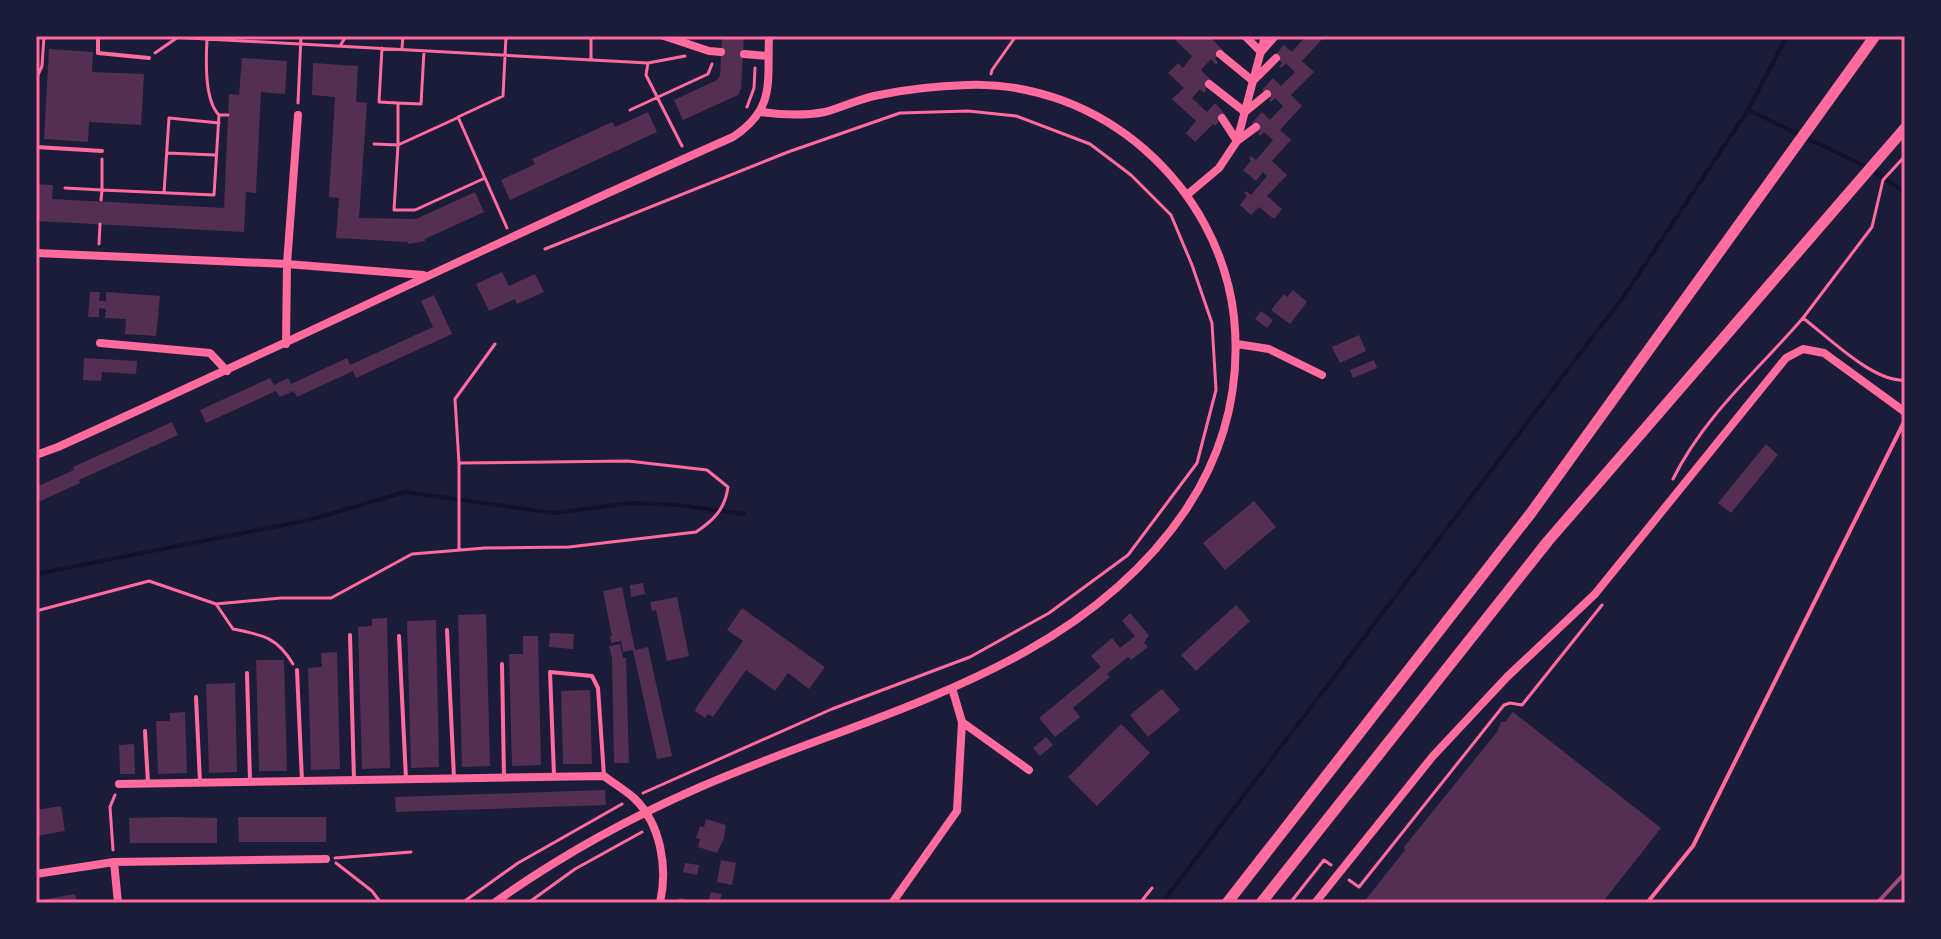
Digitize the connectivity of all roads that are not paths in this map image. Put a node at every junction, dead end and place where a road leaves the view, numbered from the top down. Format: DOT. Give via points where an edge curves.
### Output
graph roads {
  1 [pos="98,36"];
  2 [pos="664,36"];
  3 [pos="769,36"];
  4 [pos="1245,36"];
  5 [pos="1265,36"];
  6 [pos="1275,36"];
  7 [pos="1875,36"];
  8 [pos="721,52"];
  9 [pos="1261,52"];
  10 [pos="744,54"];
  11 [pos="1220,54"];
  12 [pos="768,56"];
  13 [pos="149,58"];
  14 [pos="1276,58"];
  15 [pos="1253,81"];
  16 [pos="1209,84"];
  17 [pos="1267,94"];
  18 [pos="36,98"];
  19 [pos="761,112"];
  20 [pos="1245,112"];
  21 [pos="36,115"];
  22 [pos="298,115"];
  23 [pos="1222,118"];
  24 [pos="1256,127"];
  25 [pos="1905,128"];
  26 [pos="1237,141"];
  27 [pos="36,147"];
  28 [pos="102,151"];
  29 [pos="1187,195"];
  30 [pos="36,253"];
  31 [pos="287,264"];
  32 [pos="426,275"];
  33 [pos="100,343"];
  34 [pos="286,344"];
  35 [pos="1237,344"];
  36 [pos="227,371"];
  37 [pos="1322,375"];
  38 [pos="1905,412"];
  39 [pos="1905,420"];
  40 [pos="36,455"];
  41 [pos="447,630"];
  42 [pos="350,635"];
  43 [pos="399,636"];
  44 [pos="502,664"];
  45 [pos="297,670"];
  46 [pos="247,673"];
  47 [pos="952,688"];
  48 [pos="196,697"];
  49 [pos="962,722"];
  50 [pos="145,731"];
  51 [pos="1029,770"];
  52 [pos="604,776"];
  53 [pos="504,777"];
  54 [pos="554,777"];
  55 [pos="454,778"];
  56 [pos="406,779"];
  57 [pos="354,780"];
  58 [pos="250,781"];
  59 [pos="302,781"];
  60 [pos="200,782"];
  61 [pos="148,783"];
  62 [pos="119,784"];
  63 [pos="645,812"];
  64 [pos="326,859"];
  65 [pos="114,862"];
  66 [pos="36,874"];
  67 [pos="118,903"];
  68 [pos="494,903"];
  69 [pos="660,903"];
  70 [pos="892,903"];
  71 [pos="1227,903"];
  72 [pos="1261,903"];
  73 [pos="1315,903"];
  74 [pos="1647,903"];
  1 -- 13 [label="lane" via="98,53"];
  2 -- 8 [label="street"];
  3 -- 12 [label="street"];
  4 -- 9 [label="street"];
  5 -- 9 [label="street"];
  6 -- 9 [label="street"];
  7 -- 71 [label="main road" via="1531,513"];
  9 -- 15 [label="street"];
  10 -- 12 [label="street"];
  11 -- 15 [label="street"];
  12 -- 19 [label="street"];
  14 -- 15 [label="street"];
  15 -- 20 [label="street"];
  16 -- 20 [label="street"];
  17 -- 20 [label="street"];
  18 -- 21 [label="lane"];
  19 -- 29 [label="street" via="823,112 878,95 967,85 1027,90 1066,101 1116,125"];
  19 -- 32 [label="street" via="733,137"];
  20 -- 26 [label="street"];
  22 -- 31 [label="street"];
  23 -- 26 [label="street"];
  24 -- 26 [label="street"];
  25 -- 72 [label="main road" via="1548,541"];
  26 -- 29 [label="street" via="1219,168"];
  27 -- 28 [label="lane"];
  29 -- 35 [label="street" via="1217,251 1232,300"];
  30 -- 31 [label="street"];
  31 -- 32 [label="street"];
  31 -- 34 [label="street"];
  32 -- 34 [label="street"];
  33 -- 36 [label="street" via="210,353"];
  34 -- 36 [label="street"];
  35 -- 37 [label="street" via="1269,349"];
  35 -- 47 [label="street" via="1233,399 1219,447 1166,539 1126,581 1078,618 1028,651"];
  36 -- 40 [label="street"];
  38 -- 73 [label="street" via="1824,353 1803,349 1786,358 1595,594 1433,756"];
  39 -- 74 [label="lane" via="1693,846"];
  41 -- 55 [label="lane"];
  42 -- 57 [label="lane"];
  43 -- 56 [label="lane"];
  44 -- 53 [label="lane"];
  45 -- 59 [label="lane"];
  46 -- 58 [label="lane"];
  47 -- 49 [label="street"];
  47 -- 63 [label="street"];
  48 -- 60 [label="lane"];
  49 -- 51 [label="street"];
  49 -- 70 [label="street" via="957,811"];
  50 -- 61 [label="lane"];
  52 -- 54 [label="street"];
  52 -- 54 [label="lane" via="598,688 592,676 550,672"];
  52 -- 63 [label="street"];
  53 -- 54 [label="street"];
  53 -- 55 [label="street"];
  55 -- 56 [label="street"];
  56 -- 57 [label="street"];
  57 -- 59 [label="street"];
  58 -- 59 [label="street"];
  58 -- 60 [label="street"];
  60 -- 61 [label="street"];
  61 -- 62 [label="street"];
  63 -- 68 [label="street"];
  63 -- 69 [label="street" via="663,854"];
  64 -- 65 [label="street"];
  65 -- 66 [label="street"];
  65 -- 67 [label="street"];
}
